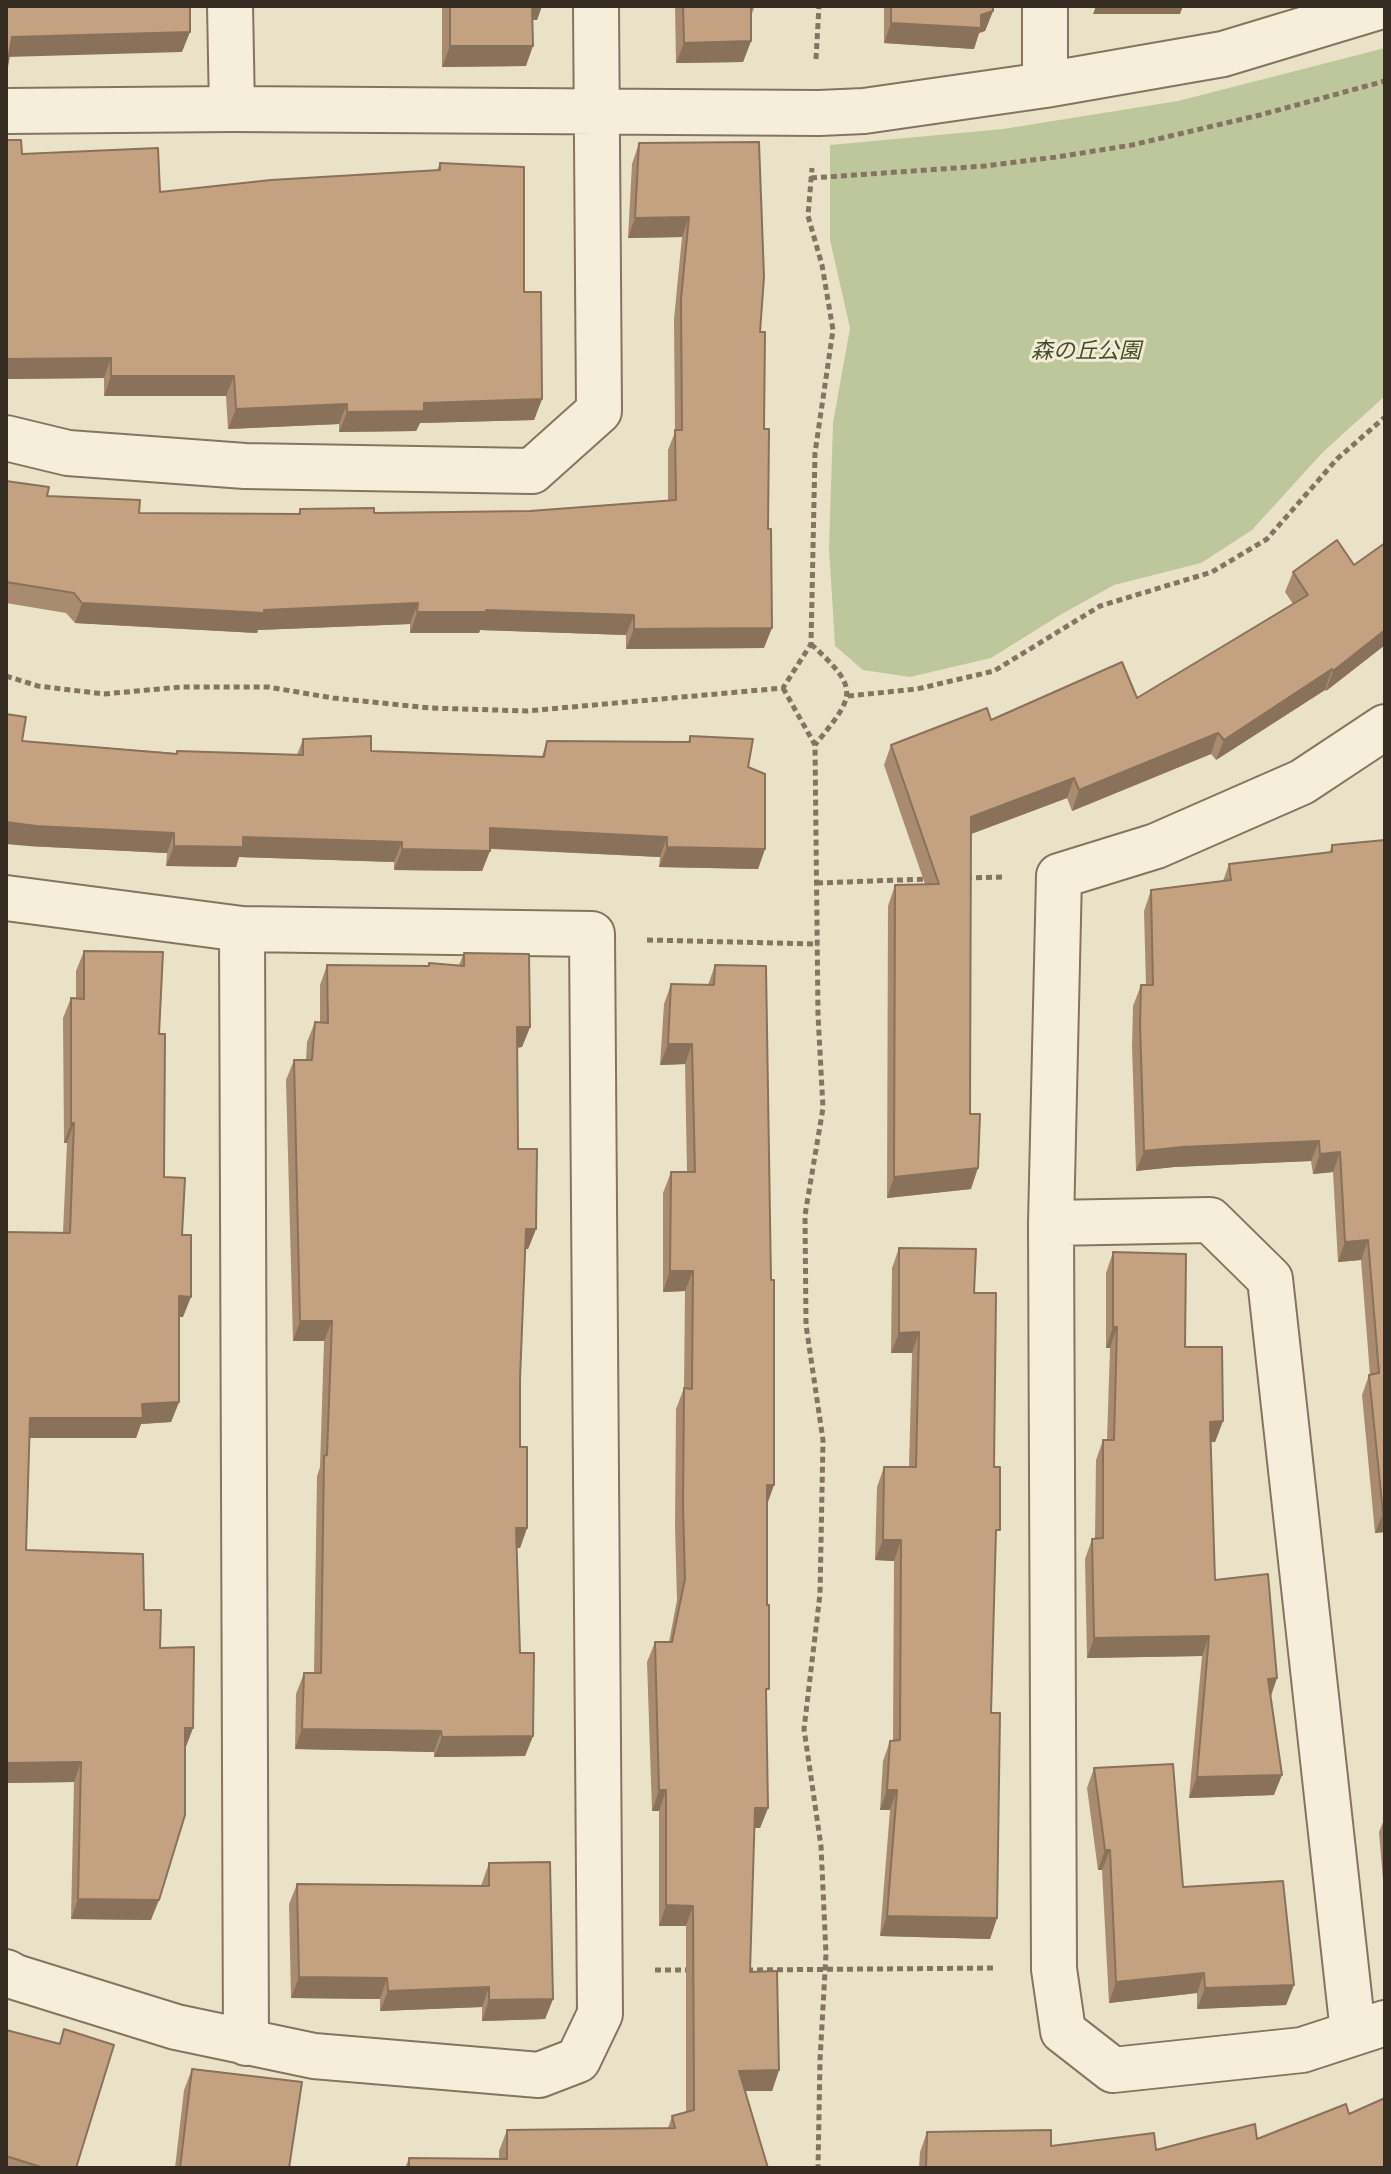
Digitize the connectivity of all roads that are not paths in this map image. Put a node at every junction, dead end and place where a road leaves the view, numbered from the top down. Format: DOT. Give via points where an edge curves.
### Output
graph roads {
  1 [pos="230,6"];
  2 [pos="596,6"];
  3 [pos="1045,6"];
  4 [pos="1382,6"];
  5 [pos="1045,85"];
  6 [pos="232,109"];
  7 [pos="6,111"];
  8 [pos="598,112"];
  9 [pos="6,438"];
  10 [pos="1385,727"];
  11 [pos="6,898"];
  12 [pos="242,929"];
  13 [pos="1051,1223"];
  14 [pos="6,1972"];
  15 [pos="1369,2028"];
  16 [pos="246,2043"];
  1 -- 6 [label="street"];
  2 -- 8 [label="street"];
  3 -- 5 [label="street"];
  4 -- 5 [label="street" via="1223,54"];
  5 -- 8 [label="street" via="864,111"];
  6 -- 7 [label="street"];
  6 -- 8 [label="street"];
  8 -- 9 [label="street" via="599,411 532,471 245,466 68,453"];
  10 -- 13 [label="street" via="1302,782 1156,846 1059,876"];
  11 -- 12 [label="street"];
  12 -- 16 [label="street"];
  12 -- 16 [label="street" via="592,934 600,2014 578,2060 539,2075 314,2056"];
  13 -- 15 [label="street" via="1210,1220 1270,1279"];
  13 -- 15 [label="street" via="1054,1969 1063,2031 1113,2070 1302,2050"];
  14 -- 16 [label="street" via="176,2027"];
}
